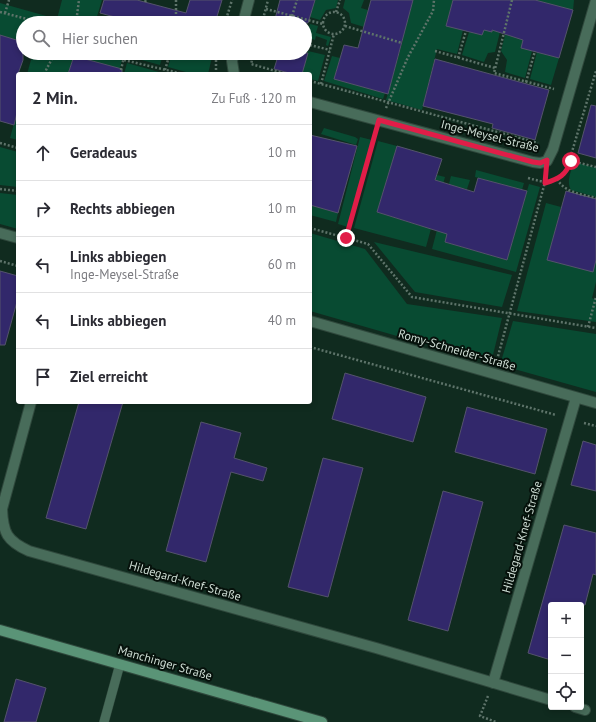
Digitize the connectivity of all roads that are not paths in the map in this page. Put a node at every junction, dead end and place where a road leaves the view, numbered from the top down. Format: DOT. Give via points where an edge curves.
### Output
graph roads {
  1 [pos="249,0"];
  2 [pos="596,0"];
  3 [pos="245,16"];
  4 [pos="232,60"];
  5 [pos="234,72"];
  6 [pos="312,103"];
  7 [pos="0,233"];
  8 [pos="16,237"];
  9 [pos="312,323"];
  10 [pos="576,398"];
  11 [pos="596,403"];
  12 [pos="30,404"];
  13 [pos="0,630"];
  14 [pos="120,664"];
  15 [pos="493,683"];
  16 [pos="548,699"];
  17 [pos="104,722"];
  18 [pos="322,722"];
  1 -- 3 [label="street"];
  2 -- 6 [label="street, Inge-Meysel-Straße" via="553,149 547,160 540,163"];
  4 -- 5 [label="street"];
  7 -- 8 [label="street"];
  9 -- 10 [label="street, Romy-Schneider-Straße"];
  10 -- 11 [label="street, Romy-Schneider-Straße"];
  10 -- 15 [label="street, Hildegard-Knef-Straße"];
  12 -- 15 [label="street, Hildegard-Knef-Straße" via="2,509 6,535 15,545"];
  13 -- 14 [label="main road, Manchinger Straße"];
  14 -- 17 [label="lane"];
  14 -- 18 [label="main road, Manchinger Straße"];
  15 -- 16 [label="street, Hildegard-Knef-Straße"];
}
